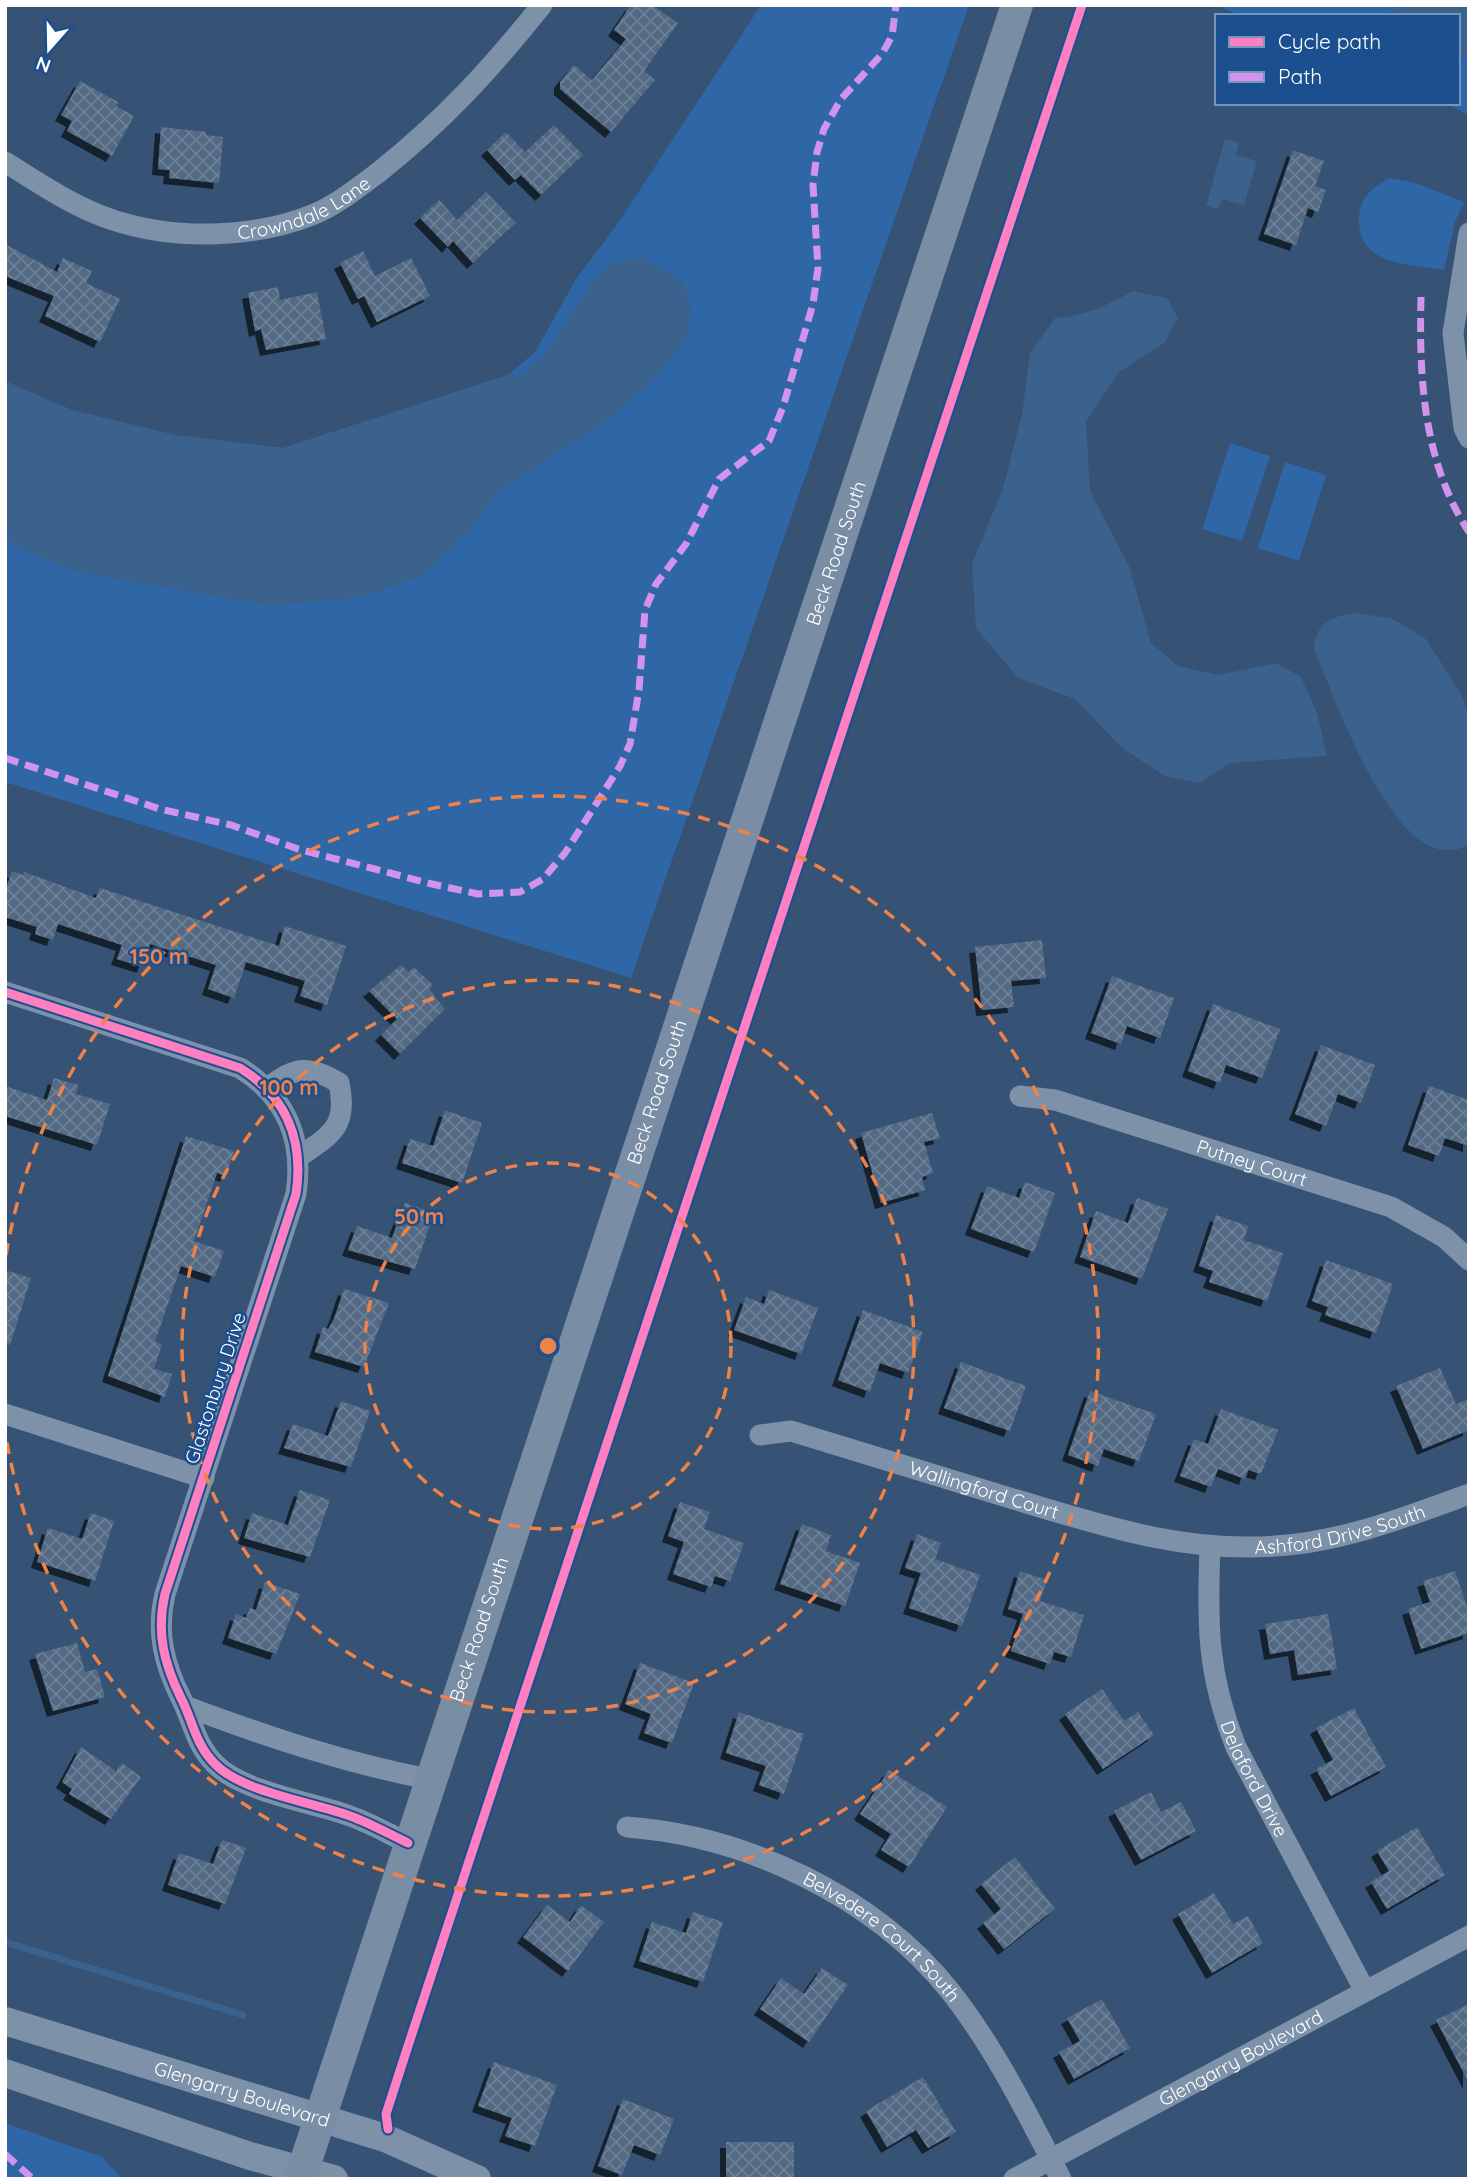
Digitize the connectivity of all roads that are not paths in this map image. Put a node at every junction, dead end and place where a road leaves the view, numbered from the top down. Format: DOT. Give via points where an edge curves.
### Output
graph roads {
  1 [pos="542,5"];
  2 [pos="1017,5"];
  3 [pos="5,162"];
  4 [pos="1469,233"];
  5 [pos="1469,438"];
  6 [pos="5,992"];
  7 [pos="268,1088"];
  8 [pos="1020,1096"];
  9 [pos="300,1156"];
  10 [pos="1469,1260"];
  11 [pos="5,1414"];
  12 [pos="760,1435"];
  13 [pos="204,1478"];
  14 [pos="1469,1494"];
  15 [pos="1210,1547"];
  16 [pos="186,1706"];
  17 [pos="429,1779"];
  18 [pos="627,1827"];
  19 [pos="408,1843"];
  20 [pos="1469,1936"];
  21 [pos="1366,1991"];
  22 [pos="5,2021"];
  23 [pos="5,2073"];
  24 [pos="320,2117"];
  25 [pos="1051,2160"];
  26 [pos="301,2175"];
  27 [pos="334,2179"];
  28 [pos="477,2179"];
  29 [pos="1014,2179"];
  30 [pos="1061,2179"];
  1 -- 3 [label="street, Crowndale Lane" via="484,78 416,143 360,187 313,215 262,229 159,233 110,220"];
  2 -- 17 [label="main road, Beck Road South"];
  4 -- 5 [label="street" via="1453,333"];
  6 -- 7 [label="street, Glastonbury Drive" via="222,1060"];
  7 -- 9 [label="street, Glastonbury Drive" via="290,1121"];
  7 -- 9 [label="street" via="281,1076 298,1070 321,1071 339,1083 344,1105 338,1123 327,1138"];
  8 -- 10 [label="street, Putney Court" via="1055,1100 1391,1207 1444,1237"];
  9 -- 13 [label="street, Glastonbury Drive" via="296,1194"];
  11 -- 13 [label="street"];
  12 -- 15 [label="street, Wallingford Court" via="791,1431 1127,1533"];
  13 -- 16 [label="street, Glastonbury Drive" via="162,1606 164,1656"];
  14 -- 15 [label="street, Ashford Drive South" via="1393,1521 1312,1542"];
  15 -- 21 [label="street, Delaford Drive" via="1208,1642 1224,1717"];
  16 -- 17 [label="street" via="368,1767"];
  16 -- 19 [label="street, Glastonbury Drive" via="194,1737 216,1766 244,1782 352,1816"];
  17 -- 19 [label="main road, Beck Road South"];
  18 -- 25 [label="street, Belvedere Court South" via="667,1830 768,1860 865,1913 949,1990 1003,2072"];
  19 -- 24 [label="main road, Beck Road South"];
  20 -- 21 [label="street, Glengarry Boulevard"];
  21 -- 25 [label="street, Glengarry Boulevard"];
  22 -- 24 [label="street, Glengarry Boulevard"];
  23 -- 26 [label="street"];
  24 -- 26 [label="main road, Beck Road South"];
  24 -- 28 [label="street, Glengarry Boulevard" via="385,2138"];
  25 -- 29 [label="street, Glengarry Boulevard"];
  25 -- 30 [label="street, Belvedere Court South"];
  26 -- 27 [label="street"];
}
